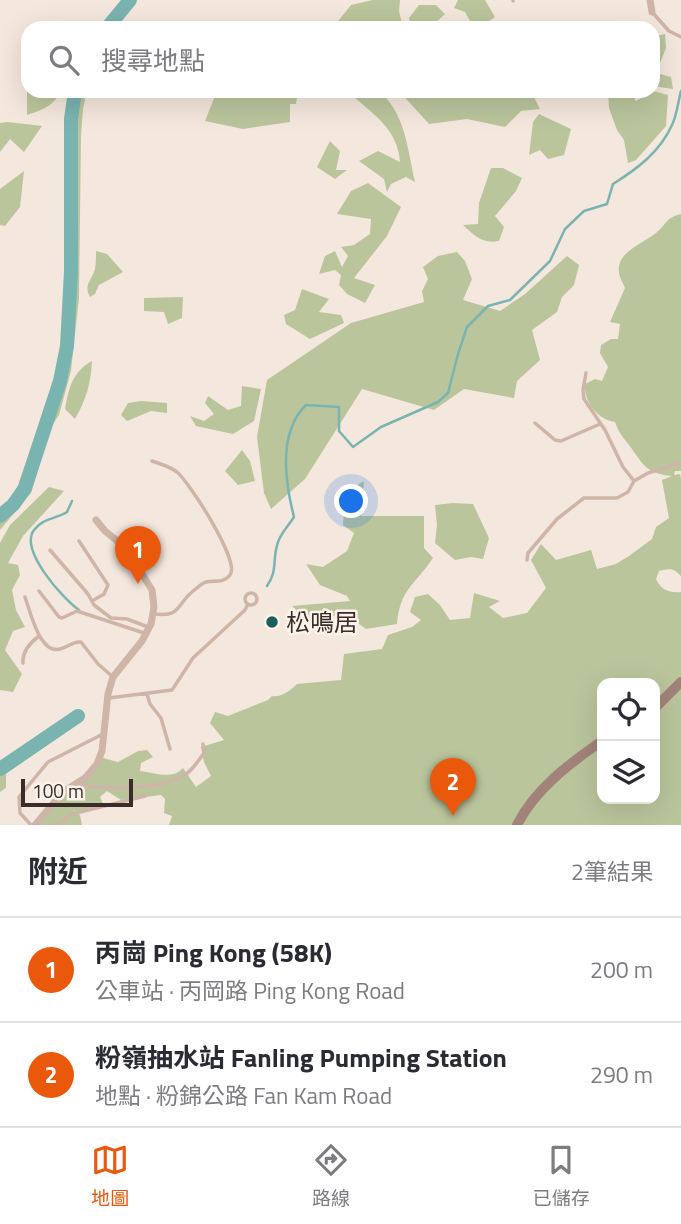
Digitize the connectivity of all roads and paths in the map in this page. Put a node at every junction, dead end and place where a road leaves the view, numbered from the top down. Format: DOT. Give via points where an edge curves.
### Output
graph roads {
  1 [pos="650,0"];
  2 [pos="652,12"];
  3 [pos="681,37"];
  4 [pos="586,373"];
  5 [pos="535,423"];
  6 [pos="600,424"];
  7 [pos="152,461"];
  8 [pos="681,463"];
  9 [pos="634,481"];
  10 [pos="96,520"];
  11 [pos="79,541"];
  12 [pos="50,550"];
  13 [pos="527,560"];
  14 [pos="39,591"];
  15 [pos="25,597"];
  16 [pos="92,601"];
  17 [pos="248,604"];
  18 [pos="153,614"];
  19 [pos="148,631"];
  20 [pos="39,636"];
  21 [pos="23,663"];
  22 [pos="113,677"];
  23 [pos="681,682"];
  24 [pos="147,694"];
  25 [pos="107,699"];
  26 [pos="660,703"];
  27 [pos="103,734"];
  28 [pos="204,744"];
  29 [pos="597,745"];
  30 [pos="170,749"];
  31 [pos="75,784"];
  32 [pos="145,796"];
  33 [pos="33,825"];
  34 [pos="54,825"];
  35 [pos="517,825"];
  1 -- 2 [label="street"];
  2 -- 3 [label="lane"];
  4 -- 6 [label="lane" via="584,399"];
  5 -- 6 [label="lane" via="561,441"];
  6 -- 9 [label="lane"];
  7 -- 18 [label="lane" via="178,473 191,488 233,568 217,583 205,582 174,612"];
  8 -- 9 [label="lane"];
  9 -- 13 [label="lane" via="628,492 617,498 584,498 557,519"];
  10 -- 18 [label="street" via="125,547 152,590"];
  11 -- 16 [label="lane" via="108,584 104,594"];
  12 -- 16 [label="lane"];
  14 -- 19 [label="lane" via="59,617 77,611"];
  15 -- 20 [label="lane"];
  16 -- 19 [label="lane" via="111,618"];
  17 -- 24 [label="lane" via="193,658 172,690"];
  18 -- 19 [label="street"];
  19 -- 22 [label="street"];
  20 -- 21 [label="lane"];
  20 -- 22 [label="lane" via="52,650 81,642"];
  22 -- 25 [label="street"];
  23 -- 26 [label="main road"];
  24 -- 25 [label="lane"];
  24 -- 30 [label="lane" via="161,718"];
  25 -- 27 [label="street"];
  27 -- 31 [label="street" via="97,764"];
  27 -- 33 [label="lane" via="48,762 19,797 20,813"];
  28 -- 31 [label="lane" via="204,753 183,777 125,788"];
  29 -- 35 [label="main road" via="550,782"];
  31 -- 33 [label="street"];
  32 -- 34 [label="lane" via="72,814"];
}
